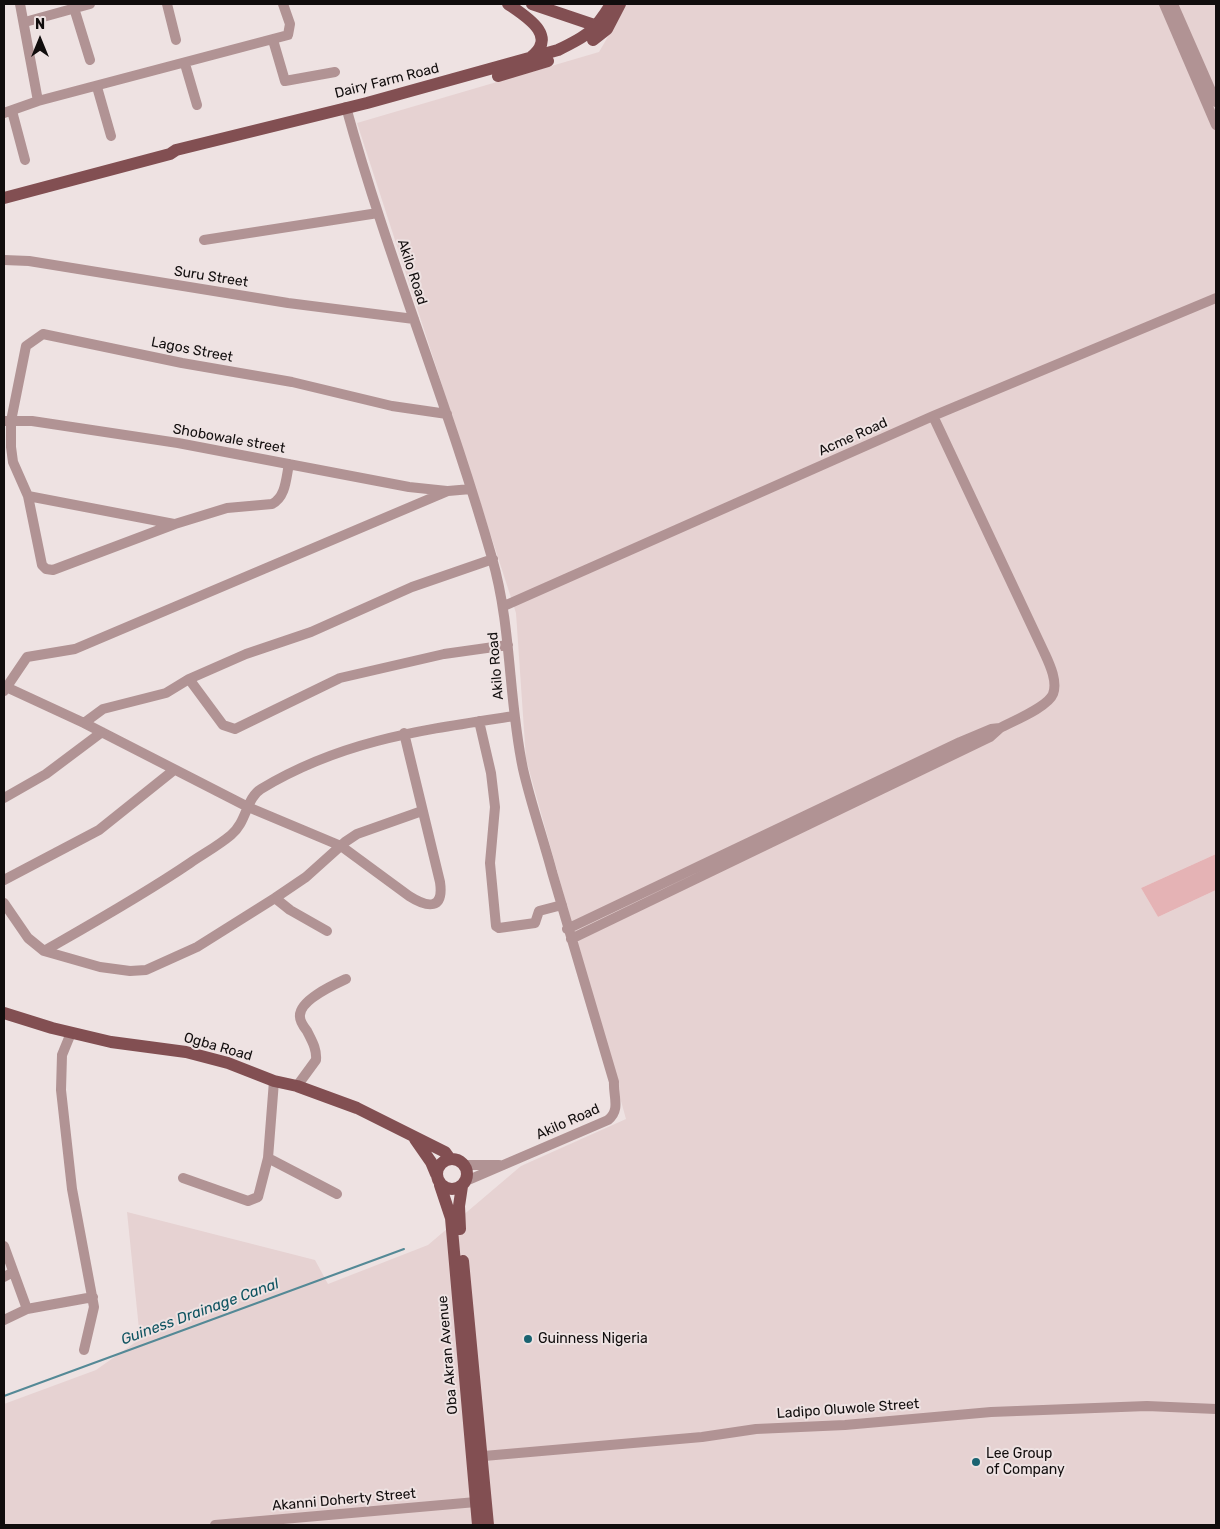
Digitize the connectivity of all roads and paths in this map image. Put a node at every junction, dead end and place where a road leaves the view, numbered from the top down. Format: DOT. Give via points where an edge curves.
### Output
graph roads {
  1 [pos="20,4"];
  2 [pos="90,4"];
  3 [pos="166,4"];
  4 [pos="283,4"];
  5 [pos="508,4"];
  6 [pos="532,4"];
  7 [pos="554,4"];
  8 [pos="611,4"];
  9 [pos="620,4"];
  10 [pos="1164,4"];
  11 [pos="1173,4"];
  12 [pos="74,8"];
  13 [pos="25,22"];
  14 [pos="604,24"];
  15 [pos="176,40"];
  16 [pos="272,40"];
  17 [pos="530,58"];
  18 [pos="90,60"];
  19 [pos="185,64"];
  20 [pos="335,72"];
  21 [pos="97,87"];
  22 [pos="38,101"];
  23 [pos="1216,102"];
  24 [pos="197,105"];
  25 [pos="347,110"];
  26 [pos="8,112"];
  27 [pos="1216,125"];
  28 [pos="111,136"];
  29 [pos="25,160"];
  30 [pos="4,198"];
  31 [pos="378,212"];
  32 [pos="204,240"];
  33 [pos="4,260"];
  34 [pos="1216,298"];
  35 [pos="414,319"];
  36 [pos="447,414"];
  37 [pos="933,416"];
  38 [pos="7,421"];
  39 [pos="288,464"];
  40 [pos="470,489"];
  41 [pos="448,491"];
  42 [pos="28,496"];
  43 [pos="175,524"];
  44 [pos="492,558"];
  45 [pos="504,606"];
  46 [pos="508,645"];
  47 [pos="189,679"];
  48 [pos="5,688"];
  49 [pos="514,716"];
  50 [pos="479,721"];
  51 [pos="84,723"];
  52 [pos="102,732"];
  53 [pos="404,733"];
  54 [pos="174,770"];
  55 [pos="4,798"];
  56 [pos="248,807"];
  57 [pos="422,811"];
  58 [pos="341,846"];
  59 [pos="4,880"];
  60 [pos="276,898"];
  61 [pos="4,903"];
  62 [pos="562,905"];
  63 [pos="326,930"];
  64 [pos="569,934"];
  65 [pos="44,952"];
  66 [pos="346,978"];
  67 [pos="4,1014"];
  68 [pos="70,1032"];
  69 [pos="274,1081"];
  70 [pos="297,1086"];
  71 [pos="415,1139"];
  72 [pos="268,1158"];
  73 [pos="450,1159"];
  74 [pos="508,1164"];
  75 [pos="464,1165"];
  76 [pos="183,1178"];
  77 [pos="438,1179"];
  78 [pos="464,1183"];
  79 [pos="337,1194"];
  80 [pos="4,1246"];
  81 [pos="9,1275"];
  82 [pos="93,1297"];
  83 [pos="27,1309"];
  84 [pos="4,1320"];
  85 [pos="84,1350"];
  86 [pos="1216,1409"];
  87 [pos="484,1456"];
  88 [pos="476,1502"];
  89 [pos="215,1525"];
  90 [pos="478,1525"];
  91 [pos="488,1525"];
  1 -- 13 [label="street"];
  2 -- 12 [label="street"];
  3 -- 15 [label="street"];
  4 -- 16 [label="street" via="291,30 288,35"];
  5 -- 17 [label="main road" via="533,22 541,34 538,52"];
  6 -- 14 [label="main road"];
  7 -- 14 [label="main road"];
  8 -- 14 [label="main road"];
  9 -- 14 [label="main road"];
  10 -- 27 [label="street"];
  11 -- 23 [label="street"];
  12 -- 13 [label="street"];
  12 -- 18 [label="street"];
  13 -- 22 [label="street"];
  14 -- 17 [label="main road, Dairy Farm Road" via="558,50"];
  14 -- 25 [label="main road, Dairy Farm Road" via="586,45 528,68"];
  16 -- 19 [label="street"];
  16 -- 20 [label="street" via="285,81"];
  17 -- 25 [label="main road, Dairy Farm Road"];
  19 -- 21 [label="street"];
  19 -- 24 [label="street"];
  21 -- 22 [label="street"];
  21 -- 28 [label="street"];
  22 -- 26 [label="street"];
  25 -- 30 [label="main road, Dairy Farm Road" via="176,150"];
  25 -- 31 [label="street, Akilo Road"];
  26 -- 29 [label="street"];
  31 -- 32 [label="street"];
  31 -- 35 [label="street, Akilo Road"];
  33 -- 35 [label="street, Suru Street" via="28,260 288,303"];
  34 -- 37 [label="street, Acme Road"];
  35 -- 36 [label="street, Akilo Road"];
  36 -- 38 [label="street, Lagos Street" via="392,406 292,382 182,364 43,334 26,346"];
  36 -- 40 [label="street, Akilo Road"];
  37 -- 45 [label="street, Acme Road"];
  37 -- 64 [label="street" via="1051,669 1053,694 1047,702 1000,728 996,734 962,746"];
  38 -- 39 [label="street, Shobowale street" via="178,444"];
  38 -- 42 [label="street, Lagos Street" via="13,462"];
  39 -- 41 [label="street, Shobowale street" via="409,487"];
  39 -- 43 [label="street" via="278,501 228,508"];
  40 -- 41 [label="street"];
  40 -- 44 [label="street, Akilo Road"];
  41 -- 48 [label="street" via="75,649 27,657"];
  42 -- 43 [label="street"];
  42 -- 43 [label="street, Lagos Street" via="42,565 46,569 53,570"];
  44 -- 45 [label="street, Akilo Road"];
  44 -- 47 [label="street" via="412,587 311,632 246,654"];
  45 -- 46 [label="street, Akilo Road"];
  46 -- 47 [label="street" via="444,654 340,678 235,729 222,725"];
  46 -- 49 [label="street, Akilo Road"];
  47 -- 51 [label="street" via="166,692 103,709"];
  48 -- 51 [label="street"];
  49 -- 50 [label="street"];
  49 -- 62 [label="street, Akilo Road" via="524,770"];
  50 -- 53 [label="street"];
  50 -- 62 [label="street" via="495,807 490,863 496,926 531,924 536,921 539,911"];
  51 -- 52 [label="street"];
  52 -- 54 [label="street"];
  52 -- 55 [label="street" via="46,774"];
  53 -- 56 [label="street" via="316,759 260,790"];
  53 -- 57 [label="street"];
  54 -- 56 [label="street"];
  54 -- 59 [label="street" via="100,830"];
  56 -- 58 [label="street"];
  56 -- 65 [label="street" via="243,821 230,835 142,894"];
  57 -- 58 [label="street" via="366,831"];
  57 -- 58 [label="street" via="442,895 436,903 421,904"];
  58 -- 60 [label="street"];
  60 -- 63 [label="street" via="290,910"];
  60 -- 65 [label="street" via="197,947 146,970 100,966"];
  61 -- 65 [label="street" via="28,938"];
  62 -- 64 [label="street, Akilo Road"];
  64 -- 74 [label="street, Akilo Road" via="614,1082 615,1112 608,1120"];
  66 -- 70 [label="street" via="313,998 300,1012 300,1020 314,1042 316,1060"];
  67 -- 68 [label="main road, Ogba Road"];
  68 -- 69 [label="main road, Ogba Road" via="111,1042 186,1052 228,1063"];
  68 -- 82 [label="street" via="60,1069 63,1121 72,1189"];
  69 -- 70 [label="main road, Ogba Road"];
  69 -- 72 [label="street"];
  70 -- 71 [label="main road, Ogba Road" via="357,1108 397,1126"];
  71 -- 73 [label="main road, Ogba Road" via="445,1152"];
  71 -- 77 [label="main road, Ogba Road"];
  72 -- 76 [label="street" via="260,1193 254,1200 248,1201"];
  72 -- 79 [label="street"];
  73 -- 75 [label="main road"];
  73 -- 77 [label="main road" via="439,1165"];
  74 -- 75 [label="street, Akilo Road"];
  74 -- 78 [label="street, Akilo Road"];
  75 -- 78 [label="main road" via="467,1173"];
  77 -- 78 [label="main road" via="451,1190"];
  77 -- 88 [label="main road, Oba Akran Avenue" via="451,1218"];
  78 -- 87 [label="main road, Oba Akran Avenue" via="459,1206 460,1225"];
  80 -- 81 [label="street"];
  81 -- 83 [label="street"];
  82 -- 83 [label="street"];
  82 -- 85 [label="street" via="94,1307"];
  83 -- 84 [label="street"];
  86 -- 87 [label="street, Ladipo Oluwole Street" via="1147,1406 991,1412 756,1429 702,1437"];
  87 -- 91 [label="main road, Oba Akran Avenue"];
  88 -- 89 [label="street, Akanni Doherty Street"];
  88 -- 90 [label="main road, Oba Akran Avenue"];
}
